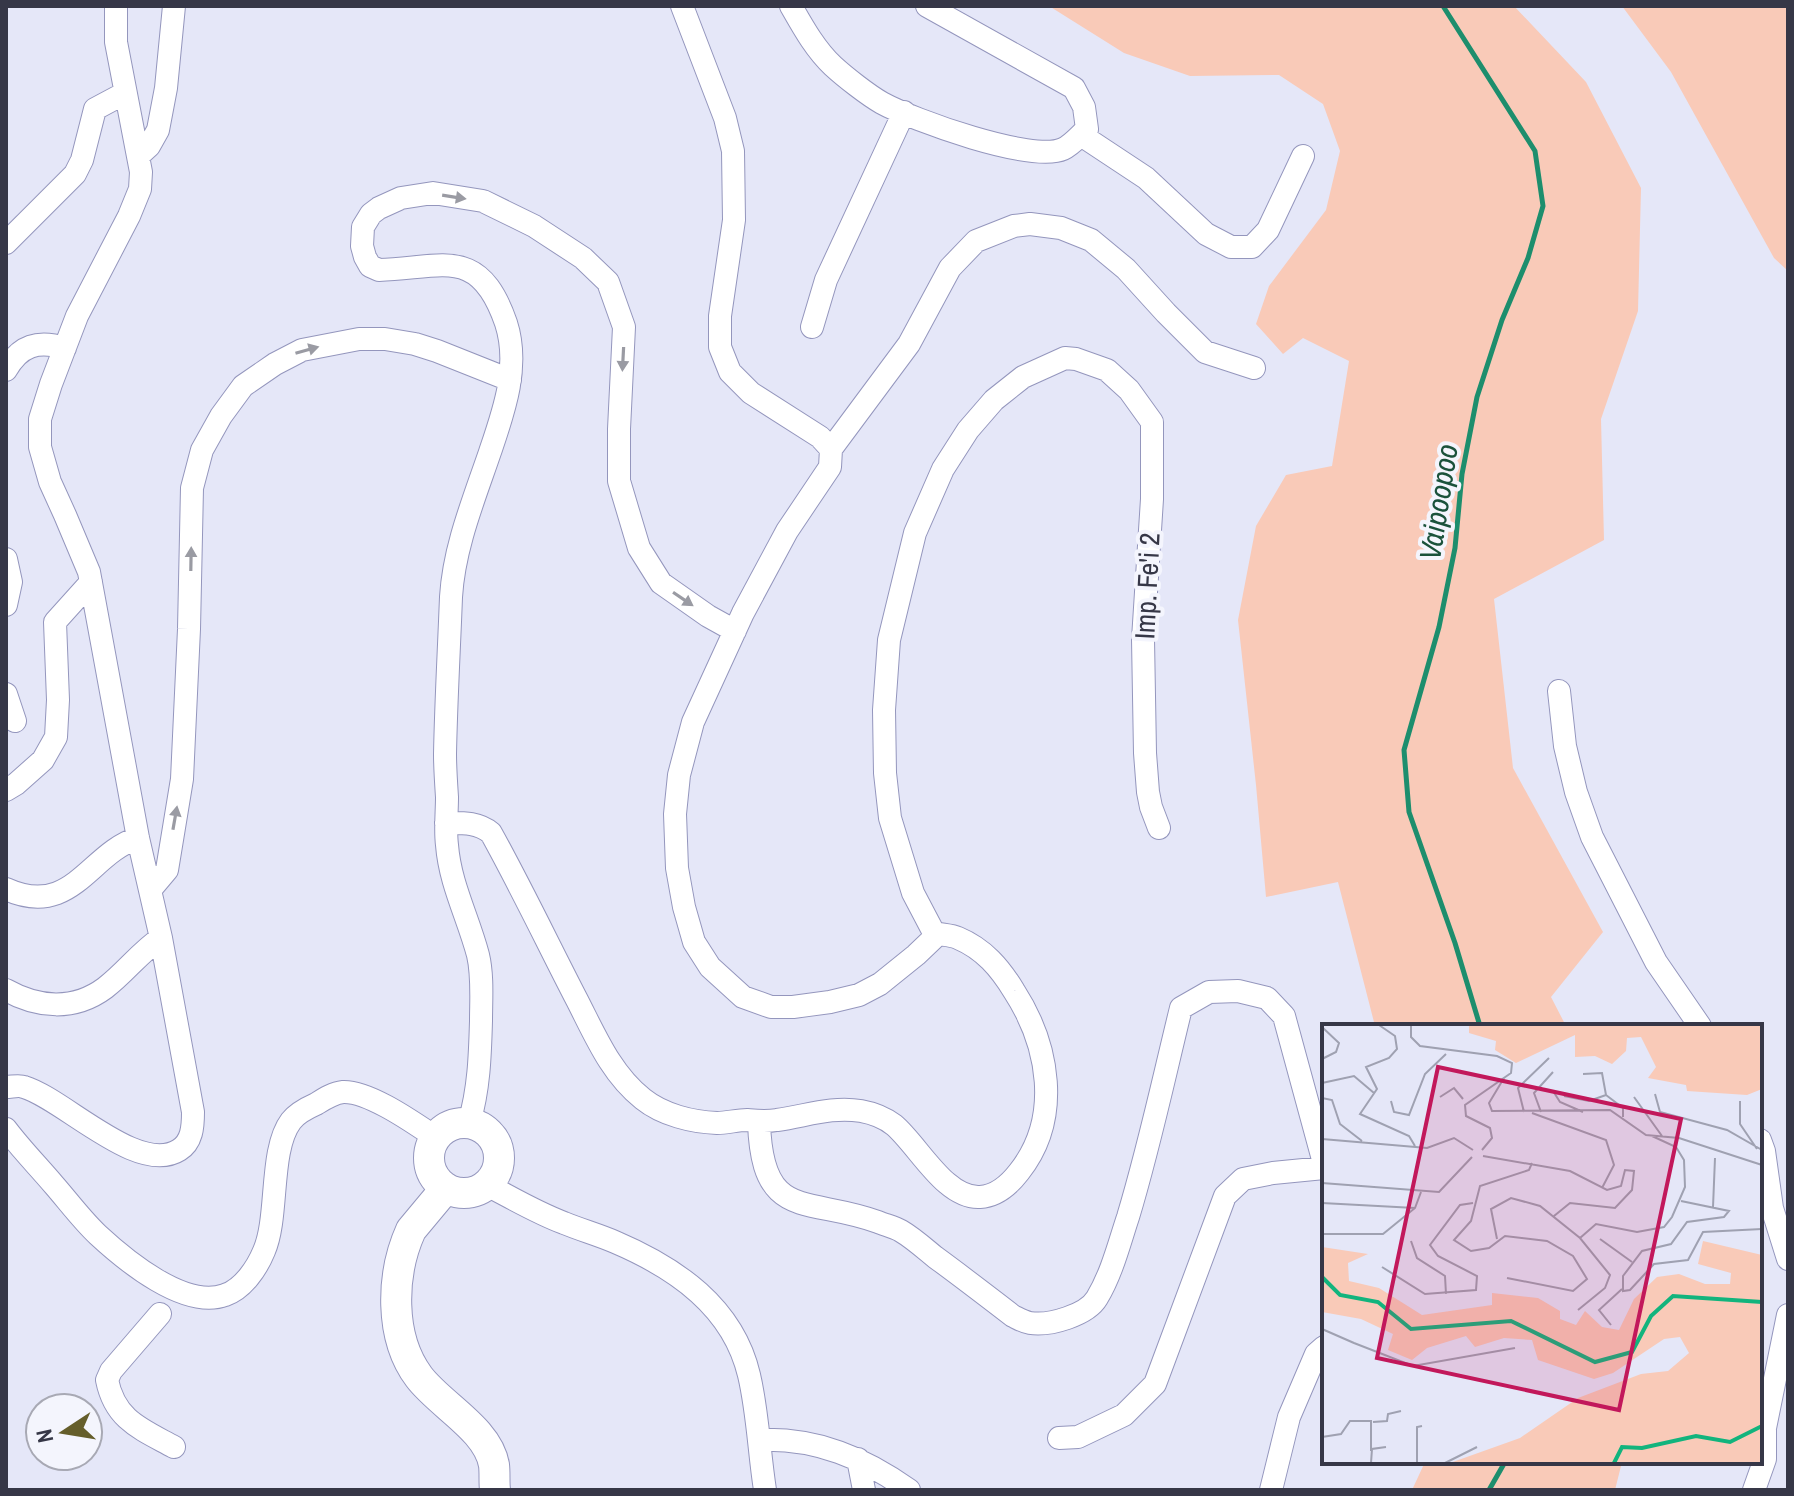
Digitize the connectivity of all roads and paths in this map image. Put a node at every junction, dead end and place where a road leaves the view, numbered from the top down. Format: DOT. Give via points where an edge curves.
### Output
graph roads {
  1 [pos="116,6"];
  2 [pos="174,6"];
  3 [pos="682,6"];
  4 [pos="791,6"];
  5 [pos="927,6"];
  6 [pos="125,93"];
  7 [pos="904,112"];
  8 [pos="1081,135"];
  9 [pos="138,156"];
  10 [pos="1303,156"];
  11 [pos="6,243"];
  12 [pos="812,327"];
  13 [pos="65,348"];
  14 [pos="1254,368"];
  15 [pos="6,370"];
  16 [pos="510,380"];
  17 [pos="831,449"];
  18 [pos="6,559"];
  19 [pos="91,582"];
  20 [pos="6,605"];
  21 [pos="735,631"];
  22 [pos="1559,691"];
  23 [pos="6,694"];
  24 [pos="15,721"];
  25 [pos="6,790"];
  26 [pos="446,823"];
  27 [pos="1159,828"];
  28 [pos="138,838"];
  29 [pos="6,889"];
  30 [pos="151,889"];
  31 [pos="938,934"];
  32 [pos="161,938"];
  33 [pos="6,990"];
  34 [pos="1699,1024"];
  35 [pos="6,1087"];
  36 [pos="759,1122"];
  37 [pos="469,1123"];
  38 [pos="6,1129"];
  39 [pos="435,1137"];
  40 [pos="1762,1146"];
  41 [pos="1322,1158"];
  42 [pos="1322,1165"];
  43 [pos="487,1185"];
  44 [pos="446,1188"];
  45 [pos="1788,1259"];
  46 [pos="160,1314"];
  47 [pos="1788,1315"];
  48 [pos="1322,1349"];
  49 [pos="1059,1438"];
  50 [pos="760,1440"];
  51 [pos="174,1447"];
  52 [pos="858,1459"];
  53 [pos="764,1485"];
  54 [pos="495,1490"];
  55 [pos="864,1490"];
  56 [pos="909,1490"];
  57 [pos="1271,1490"];
  58 [pos="1754,1490"];
  1 -- 6 [label="street"];
  2 -- 9 [label="street" via="158,130"];
  3 -- 17 [label="street" via="733,151 734,220 720,347 730,372 751,393"];
  4 -- 7 [label="street" via="832,65 881,102"];
  5 -- 8 [label="street" via="1074,88 1084,107 1087,129"];
  6 -- 9 [label="street"];
  6 -- 11 [label="street" via="95,109 79,168"];
  7 -- 8 [label="street" via="1003,147 1041,153 1063,149"];
  7 -- 12 [label="street" via="826,280"];
  8 -- 10 [label="street" via="1146,178 1206,234 1231,247 1252,247 1268,230"];
  9 -- 13 [label="street" via="140,189"];
  13 -- 15 [label="street" via="31,345"];
  13 -- 19 [label="street" via="40,419 40,447"];
  14 -- 17 [label="street" via="1205,352 1091,240 1061,228 1014,226 976,241 950,268 909,344"];
  16 -- 21 [label="street, one-way" via="507,326 496,298 481,280 460,266 370,266 362,246 363,227 371,214 401,198 433,193 483,201 534,226 583,258 608,282 624,327 619,481 639,548 661,583"];
  16 -- 26 [label="street" via="461,539 451,593"];
  30 -- 16 [label="street, one-way" via="167,870 182,779 192,488 202,450 221,416 243,386 275,364 302,350 359,339 415,344"];
  17 -- 21 [label="street" via="830,467 787,531"];
  18 -- 20 [label="street" via="11,582"];
  19 -- 25 [label="street" via="55,622 56,737 43,760"];
  19 -- 28 [label="street"];
  21 -- 31 [label="street" via="693,722 675,814 684,907 705,961 743,997 771,1007 793,1007 873,988"];
  22 -- 34 [label="street" via="1565,746 1592,837 1656,962"];
  23 -- 24 [label="street"];
  26 -- 36 [label="street" via="473,824 491,833 615,1070 641,1098 689,1120"];
  26 -- 37 [label="street" via="453,881 479,963 479,1076"];
  27 -- 31 [label="street, Imp. Fe'i 2" via="1148,792 1143,653 1152,422 1107,370 1065,358 1023,377 994,400 943,469 915,533 889,640 884,710 891,826 913,893"];
  28 -- 29 [label="street" via="60,891 34,898"];
  28 -- 30 [label="street"];
  30 -- 32 [label="street"];
  31 -- 36 [label="street" via="958,938 996,963 1025,1008 1039,1043 1046,1071 1043,1124 1026,1164 1012,1181 987,1195 959,1192 893,1125 866,1112 836,1109"];
  32 -- 33 [label="street" via="108,986 81,1000 42,1004"];
  32 -- 35 [label="street" via="193,1112 184,1146 167,1155 146,1155 22,1086"];
  36 -- 41 [label="street" via="768,1176 787,1197 899,1230 1013,1316 1034,1323 1064,1319 1096,1300 1137,1186 1181,1008 1209,992 1238,991 1267,998 1284,1016"];
  37 -- 39 [label="main road" via="450,1125"];
  37 -- 43 [label="main road" via="486,1129 497,1144 499,1161"];
  38 -- 39 [label="street" via="97,1233 144,1273 190,1295 212,1298 227,1295 246,1279 264,1250 281,1146 297,1115 329,1096 350,1093"];
  39 -- 44 [label="main road" via="431,1170"];
  40 -- 45 [label="street" via="1772,1208"];
  42 -- 49 [label="street" via="1243,1179 1225,1196 1155,1384 1124,1415 1078,1437"];
  43 -- 44 [label="main road" via="462,1193"];
  43 -- 50 [label="street" via="651,1259 701,1293 735,1338 749,1374"];
  44 -- 54 [label="main road" via="409,1236 396,1313 400,1336 419,1377 487,1449 494,1463"];
  46 -- 51 [label="street" via="107,1380 125,1418"];
  47 -- 58 [label="street" via="1765,1428 1765,1459"];
  48 -- 57 [label="street" via="1289,1417"];
  50 -- 52 [label="street" via="830,1448"];
  50 -- 53 [label="street"];
  52 -- 55 [label="street"];
  52 -- 56 [label="street"];
}
